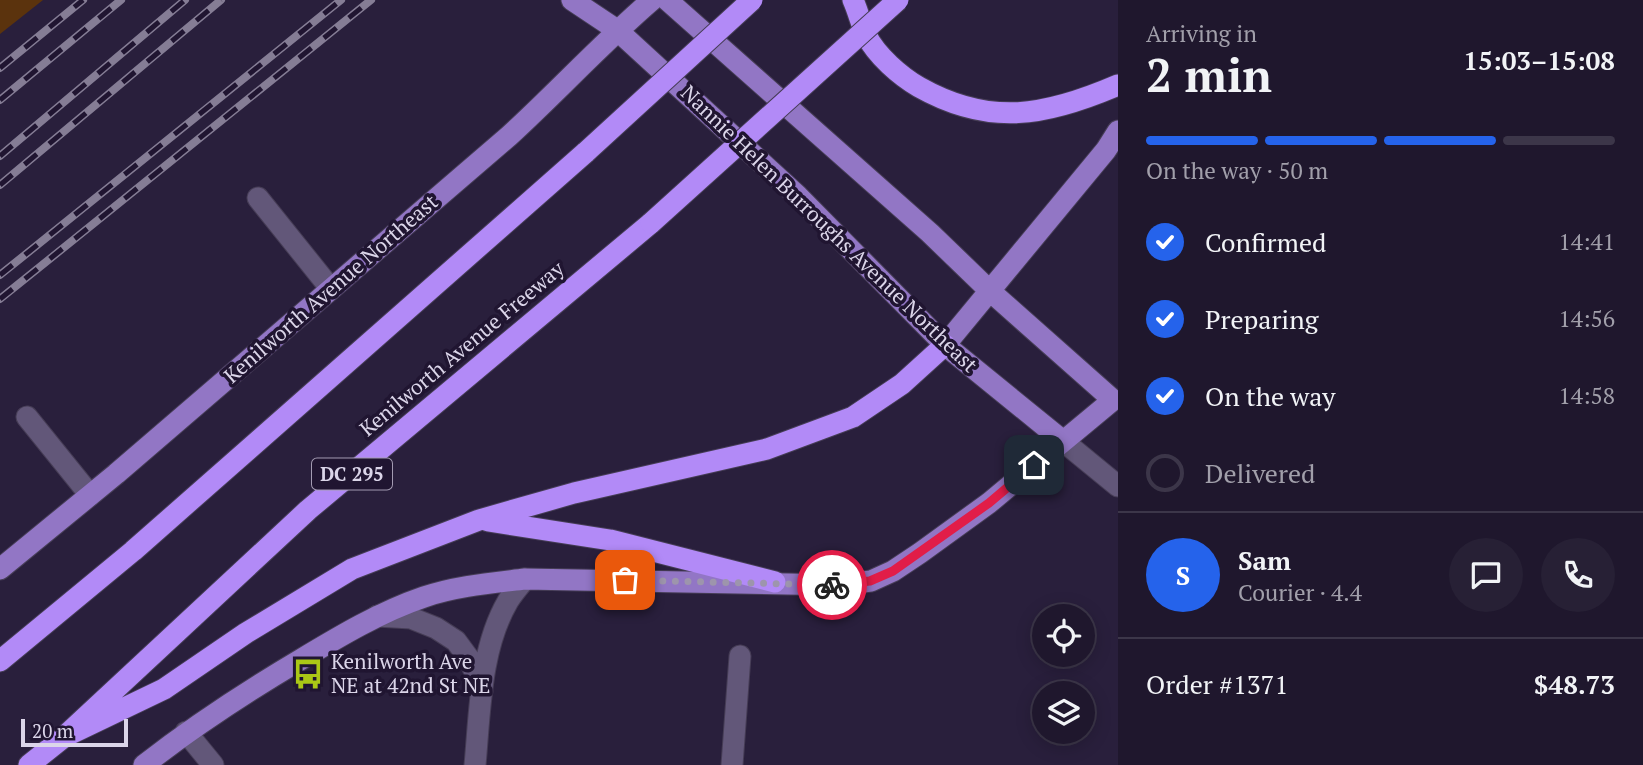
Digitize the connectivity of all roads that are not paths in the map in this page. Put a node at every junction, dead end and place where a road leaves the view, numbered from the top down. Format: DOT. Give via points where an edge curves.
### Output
graph roads {
  1 [pos="572,0"];
  2 [pos="652,0"];
  3 [pos="667,0"];
  4 [pos="752,0"];
  5 [pos="853,0"];
  6 [pos="898,0"];
  7 [pos="617,30"];
  8 [pos="1118,85"];
  9 [pos="1118,131"];
  10 [pos="258,198"];
  11 [pos="331,289"];
  12 [pos="990,291"];
  13 [pos="945,345"];
  14 [pos="1116,400"];
  15 [pos="27,417"];
  16 [pos="1063,440"];
  17 [pos="1118,486"];
  18 [pos="90,495"];
  19 [pos="479,520"];
  20 [pos="0,569"];
  21 [pos="525,579"];
  22 [pos="775,582"];
  23 [pos="377,616"];
  24 [pos="740,656"];
  25 [pos="0,662"];
  26 [pos="481,691"];
  27 [pos="186,732"];
  28 [pos="64,737"];
  29 [pos="29,765"];
  30 [pos="144,765"];
  31 [pos="213,765"];
  32 [pos="475,765"];
  33 [pos="732,765"];
  1 -- 7 [label="main road, Nannie Helen Burroughs Avenue Northeast"];
  2 -- 7 [label="main road, Kenilworth Avenue Northeast"];
  3 -- 12 [label="main road"];
  4 -- 25 [label="highway, bridge" via="133,551"];
  5 -- 8 [label="highway" via="867,37 905,79 964,108 993,114 1056,108"];
  6 -- 28 [label="highway, Kenilworth Avenue Freeway / DC 295, bridge" via="651,223 309,510"];
  7 -- 11 [label="main road, Kenilworth Avenue Northeast" via="518,128"];
  7 -- 13 [label="main road, Nannie Helen Burroughs Avenue Northeast" via="798,196"];
  9 -- 12 [label="main road"];
  10 -- 11 [label="street"];
  11 -- 18 [label="main road, Kenilworth Avenue Northeast"];
  12 -- 13 [label="main road"];
  12 -- 14 [label="main road"];
  13 -- 16 [label="main road, Nannie Helen Burroughs Avenue Northeast"];
  13 -- 19 [label="highway" via="902,384 853,417 767,449"];
  14 -- 16 [label="main road"];
  15 -- 18 [label="street"];
  16 -- 17 [label="street, Nannie Helen Burroughs Avenue Northeast"];
  16 -- 22 [label="main road" via="989,503 893,571 870,581 839,585"];
  18 -- 20 [label="main road, Kenilworth Avenue Northeast"];
  19 -- 22 [label="highway" via="610,540"];
  19 -- 28 [label="highway" via="352,569 164,689"];
  21 -- 22 [label="main road"];
  21 -- 23 [label="main road" via="426,596"];
  21 -- 26 [label="street" via="508,601 498,626"];
  23 -- 26 [label="street" via="411,618 456,641 470,660"];
  23 -- 27 [label="main road"];
  24 -- 33 [label="street"];
  26 -- 32 [label="street"];
  27 -- 30 [label="main road"];
  27 -- 31 [label="street"];
  28 -- 29 [label="highway, Kenilworth Avenue Freeway / DC 295"];
}
